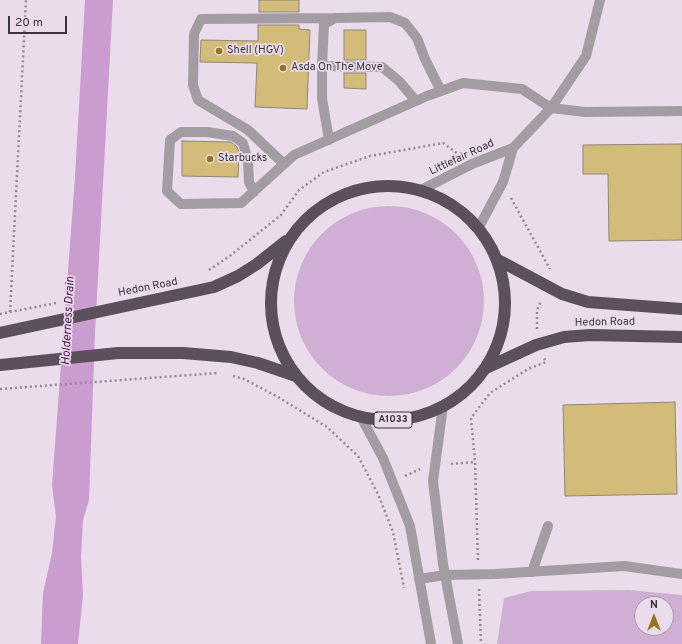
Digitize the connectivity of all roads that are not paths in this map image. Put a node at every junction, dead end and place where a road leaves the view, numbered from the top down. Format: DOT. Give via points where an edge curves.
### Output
graph roads {
  1 [pos="600,0"];
  2 [pos="335,18"];
  3 [pos="322,66"];
  4 [pos="441,91"];
  5 [pos="416,101"];
  6 [pos="551,108"];
  7 [pos="682,111"];
  8 [pos="329,140"];
  9 [pos="513,148"];
  10 [pos="284,164"];
  11 [pos="421,190"];
  12 [pos="254,192"];
  13 [pos="478,228"];
  14 [pos="288,240"];
  15 [pos="500,261"];
  16 [pos="682,309"];
  17 [pos="0,333"];
  18 [pos="682,337"];
  19 [pos="0,365"];
  20 [pos="486,368"];
  21 [pos="296,376"];
  22 [pos="443,406"];
  23 [pos="361,417"];
  24 [pos="548,526"];
  25 [pos="532,572"];
  26 [pos="682,574"];
  27 [pos="445,575"];
  28 [pos="419,579"];
  29 [pos="431,644"];
  30 [pos="458,644"];
  1 -- 6 [label="street, Littlefair Road" via="586,56"];
  2 -- 3 [label="street" via="324,24"];
  2 -- 4 [label="street" via="390,17 405,23 417,38"];
  2 -- 10 [label="street" via="202,19 194,34 193,85 198,100 248,130"];
  3 -- 5 [label="street" via="382,67 400,81"];
  3 -- 8 [label="street" via="322,98"];
  4 -- 5 [label="street"];
  4 -- 6 [label="street" via="463,83 522,89"];
  5 -- 8 [label="street"];
  6 -- 7 [label="street" via="585,112"];
  6 -- 9 [label="street, Littlefair Road"];
  8 -- 10 [label="street" via="294,155"];
  9 -- 11 [label="street, Littlefair Road" via="472,164"];
  9 -- 13 [label="street, Littlefair Road" via="503,182"];
  10 -- 12 [label="street"];
  11 -- 13 [label="highway, A1033" via="462,212"];
  11 -- 14 [label="highway, A1033" via="393,186 365,187 346,193 310,214"];
  12 -- 12 [label="street" via="241,203 181,204 167,191 170,140 181,132 233,136 243,143 248,160 249,182"];
  13 -- 15 [label="highway, A1033"];
  14 -- 17 [label="highway, Hedon Road / A1033" via="257,264 214,287"];
  14 -- 21 [label="highway, A1033" via="274,273 270,309 278,345"];
  15 -- 16 [label="highway, Hedon Road / A1033" via="547,286 588,302"];
  15 -- 20 [label="highway, A1033" via="506,303 500,337"];
  18 -- 20 [label="highway, Hedon Road / A1033" via="590,334 564,338 536,345"];
  19 -- 21 [label="highway, A1033" via="118,353 184,353 231,357"];
  20 -- 22 [label="highway, A1033" via="467,390"];
  21 -- 23 [label="highway, A1033" via="325,402"];
  22 -- 23 [label="highway, A1033" via="417,416 389,420"];
  22 -- 27 [label="street" via="433,481"];
  23 -- 28 [label="street" via="383,458 410,526"];
  24 -- 25 [label="street"];
  25 -- 26 [label="street" via="624,566"];
  25 -- 27 [label="street"];
  27 -- 28 [label="street"];
  27 -- 30 [label="street"];
  28 -- 29 [label="street"];
}
